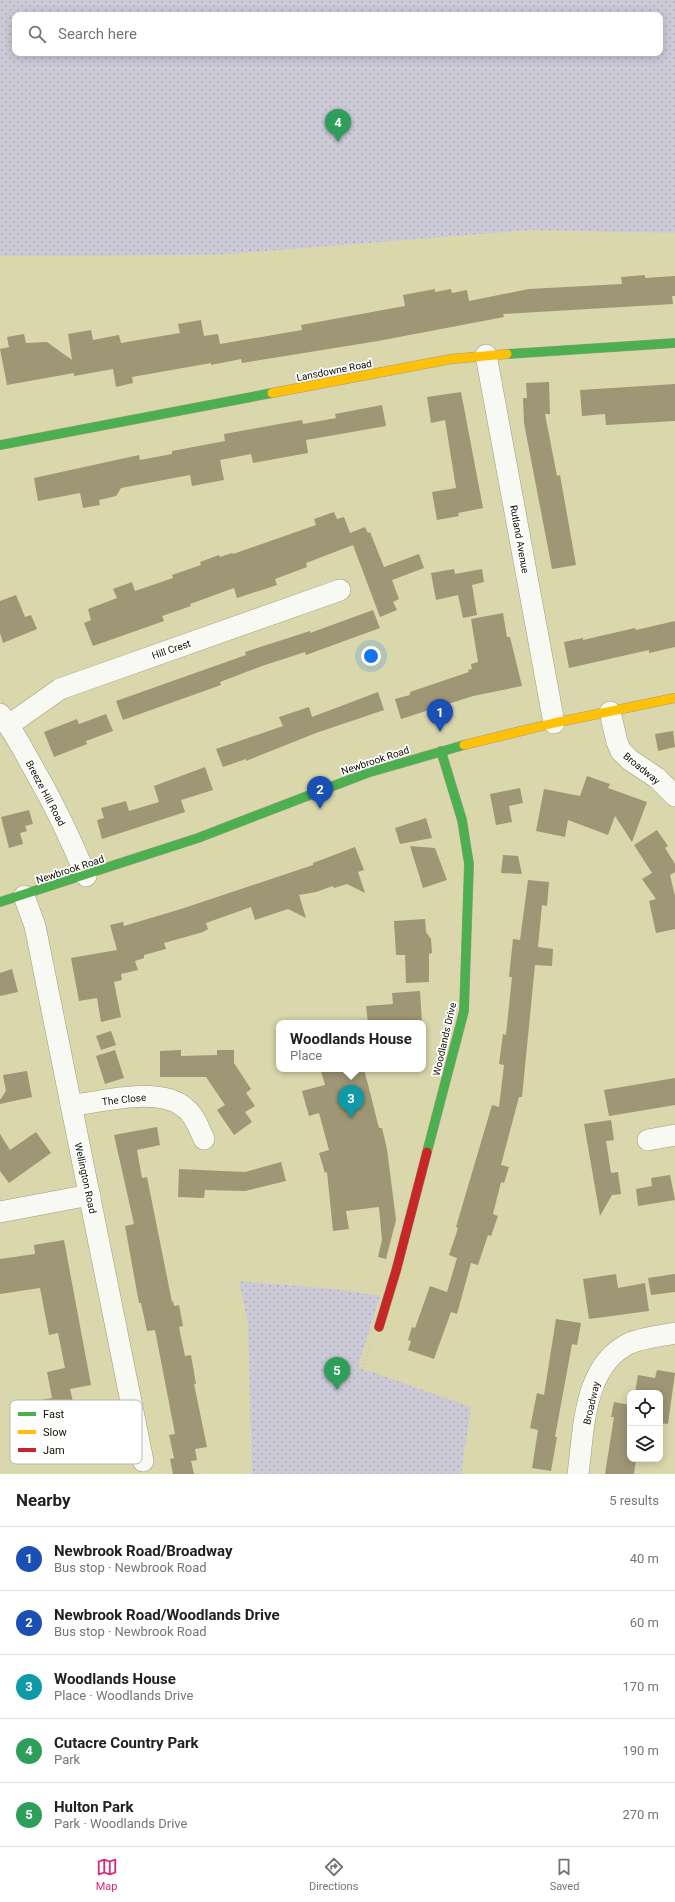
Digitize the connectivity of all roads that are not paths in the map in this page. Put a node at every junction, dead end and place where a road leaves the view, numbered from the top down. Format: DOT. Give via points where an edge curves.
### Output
graph roads {
  1 [pos="675,343"];
  2 [pos="486,355"];
  3 [pos="0,445"];
  4 [pos="340,590"];
  5 [pos="675,698"];
  6 [pos="610,712"];
  7 [pos="5,719"];
  8 [pos="554,723"];
  9 [pos="441,751"];
  10 [pos="675,796"];
  11 [pos="86,876"];
  12 [pos="24,896"];
  13 [pos="0,902"];
  14 [pos="71,1106"];
  15 [pos="675,1136"];
  16 [pos="204,1140"];
  17 [pos="648,1140"];
  18 [pos="90,1195"];
  19 [pos="0,1212"];
  20 [pos="379,1327"];
  21 [pos="675,1333"];
  22 [pos="131,1400"];
  23 [pos="142,1456"];
  24 [pos="143,1461"];
  25 [pos="578,1474"];
  1 -- 2 [label="main road, Lansdowne Road"];
  2 -- 3 [label="main road, Lansdowne Road" via="451,359"];
  2 -- 8 [label="street, Rutland Avenue"];
  4 -- 7 [label="street, Hill Crest" via="60,689"];
  5 -- 6 [label="main road, Newbrook Road"];
  6 -- 8 [label="main road, Newbrook Road"];
  6 -- 10 [label="street, Broadway" via="621,751 657,778"];
  7 -- 11 [label="street, Breeze Hill Road" via="46,791"];
  8 -- 9 [label="main road, Newbrook Road"];
  9 -- 11 [label="main road, Newbrook Road" via="367,773 198,838"];
  9 -- 20 [label="main road, Woodlands Drive" via="462,820 469,864 464,1011"];
  11 -- 12 [label="main road, Newbrook Road"];
  12 -- 13 [label="main road, Newbrook Road"];
  12 -- 14 [label="street, Wellington Road" via="35,926"];
  14 -- 16 [label="street, The Close" via="158,1096 184,1107 191,1113"];
  14 -- 18 [label="street, Wellington Road"];
  15 -- 17 [label="street"];
  18 -- 19 [label="street"];
  18 -- 22 [label="street, Wellington Road"];
  21 -- 25 [label="street, Broadway" via="645,1338 629,1344 601,1368 593,1384 588,1404"];
  23 -- 24 [label="street, Wellington Road"];
}
